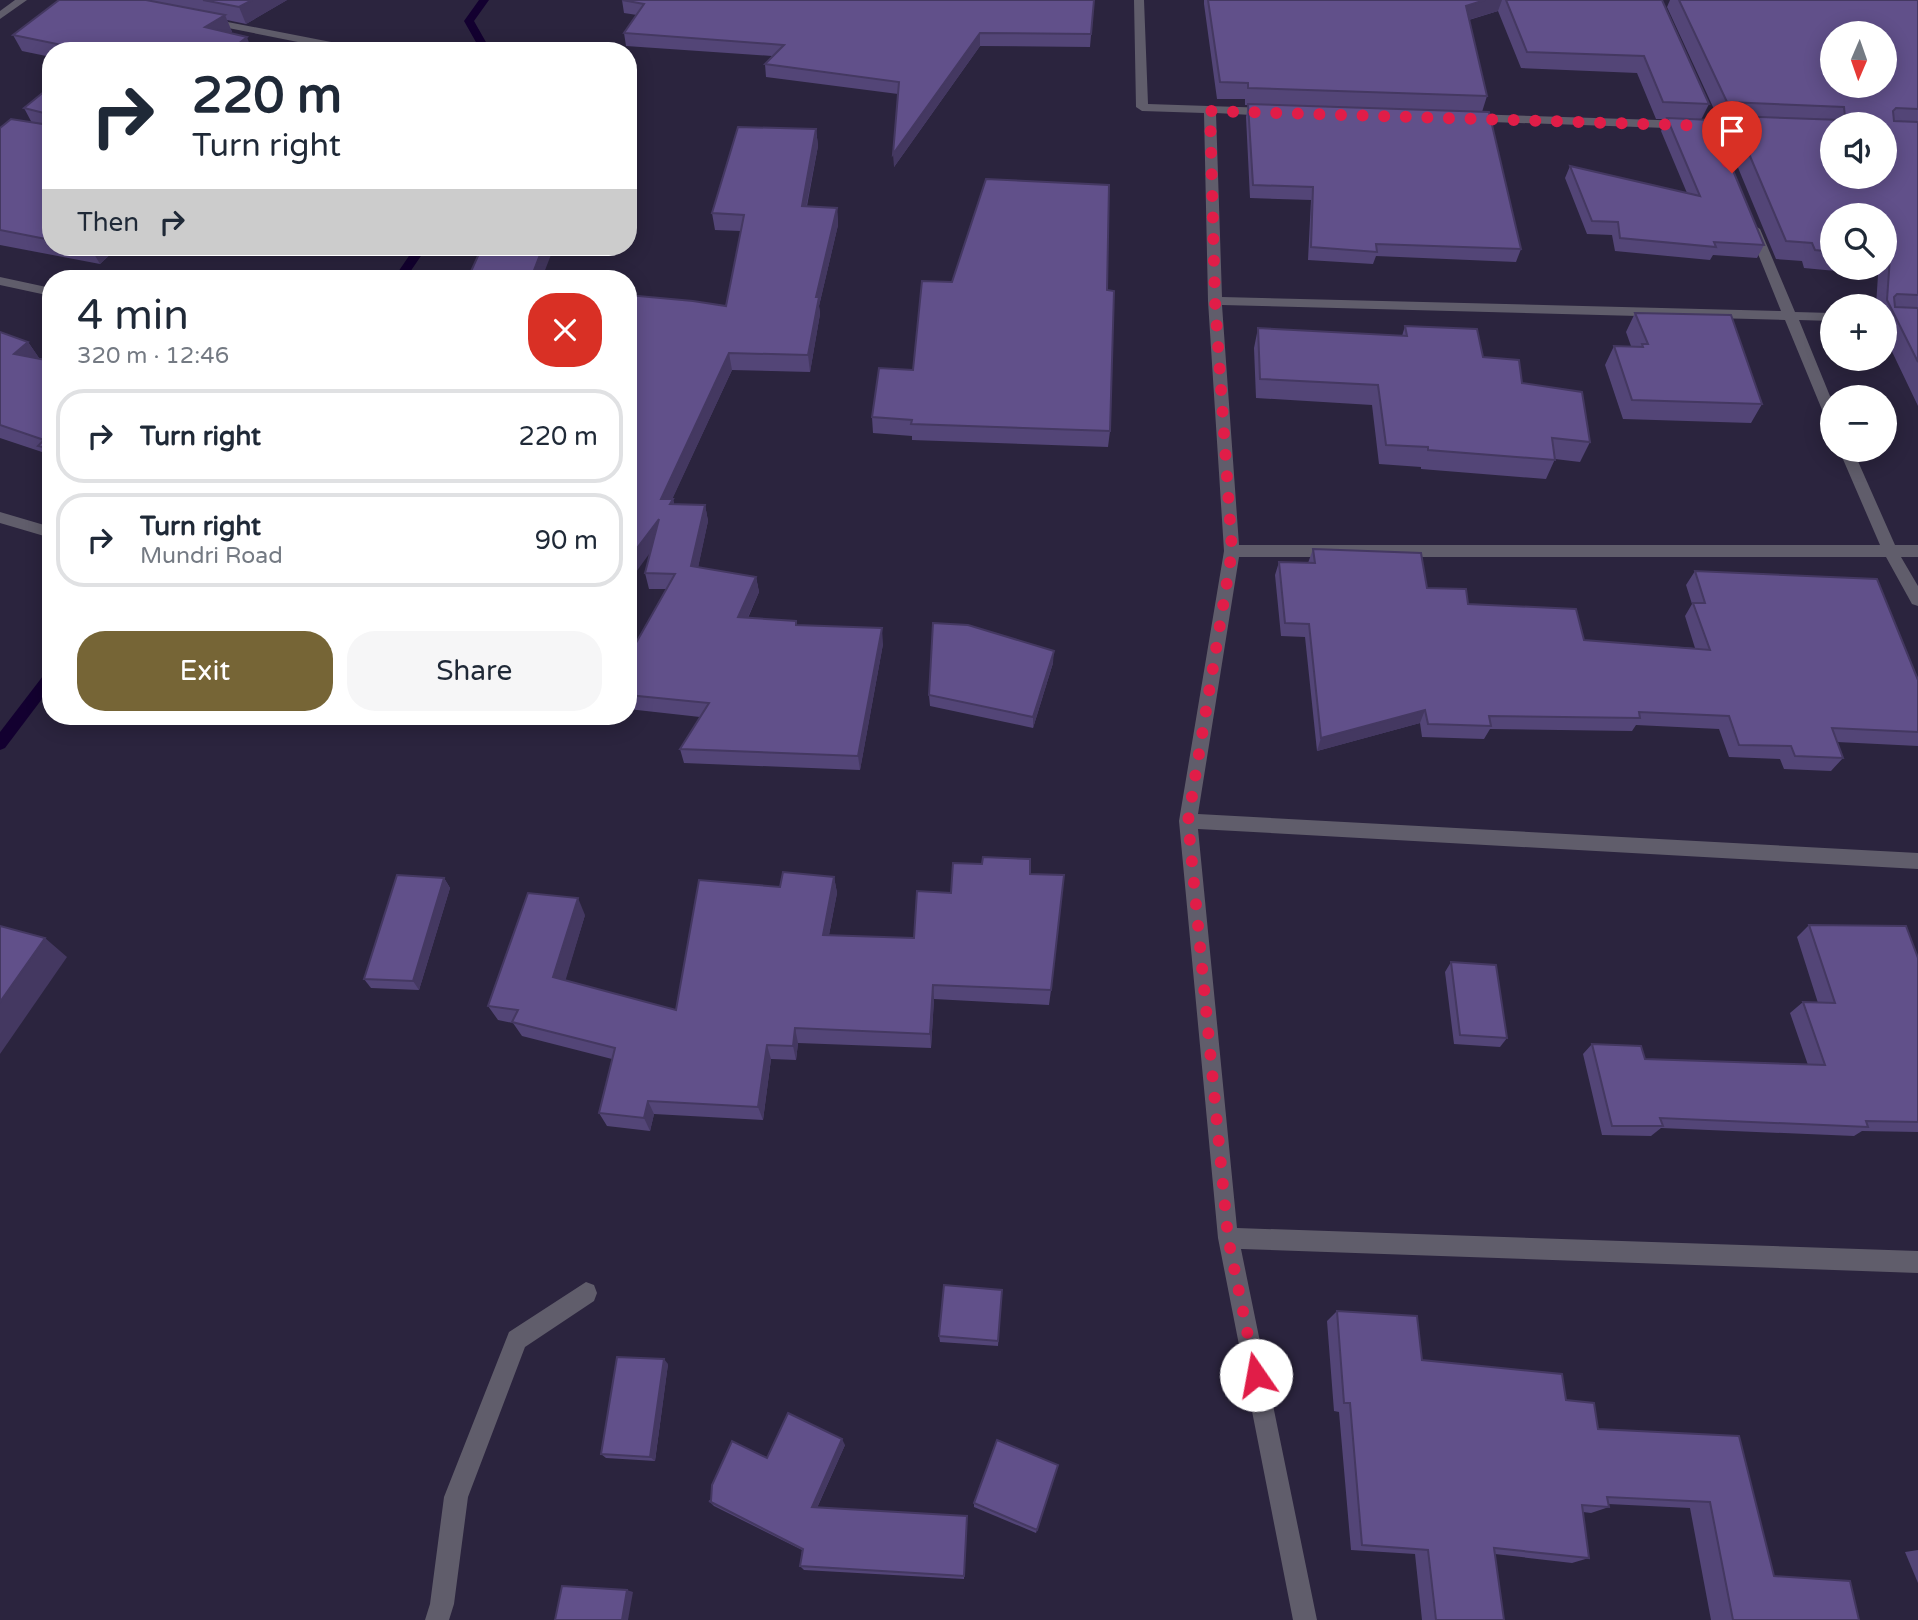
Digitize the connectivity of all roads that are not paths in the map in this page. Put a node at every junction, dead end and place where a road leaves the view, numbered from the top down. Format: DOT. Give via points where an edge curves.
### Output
graph roads {
  1 [pos="22,0"];
  2 [pos="1139,0"];
  3 [pos="0,16"];
  4 [pos="192,18"];
  5 [pos="316,42"];
  6 [pos="1210,111"];
  7 [pos="1279,113"];
  8 [pos="1461,118"];
  9 [pos="1766,128"];
  10 [pos="1748,215"];
  11 [pos="0,281"];
  12 [pos="42,290"];
  13 [pos="1215,301"];
  14 [pos="1789,316"];
  15 [pos="1820,317"];
  16 [pos="1820,389"];
  17 [pos="1851,462"];
  18 [pos="0,517"];
  19 [pos="42,530"];
  20 [pos="1889,549"];
  21 [pos="1232,551"];
  22 [pos="1918,551"];
  23 [pos="1918,600"];
  24 [pos="1188,821"];
  25 [pos="1918,861"];
  26 [pos="1228,1238"];
  27 [pos="1918,1262"];
  28 [pos="586,1293"];
  29 [pos="437,1620"];
  30 [pos="1305,1620"];
  1 -- 3 [label="street"];
  2 -- 6 [label="street" via="1142,107"];
  4 -- 5 [label="street"];
  6 -- 7 [label="street"];
  6 -- 13 [label="street"];
  8 -- 9 [label="street"];
  10 -- 14 [label="street"];
  11 -- 12 [label="street"];
  13 -- 14 [label="street"];
  13 -- 21 [label="street"];
  14 -- 15 [label="street"];
  14 -- 16 [label="street"];
  17 -- 20 [label="street"];
  18 -- 19 [label="street"];
  20 -- 21 [label="street"];
  20 -- 22 [label="street"];
  20 -- 23 [label="street"];
  21 -- 24 [label="street"];
  24 -- 25 [label="street"];
  24 -- 26 [label="street"];
  26 -- 27 [label="street"];
  26 -- 30 [label="street"];
  28 -- 29 [label="street" via="517,1340 456,1497"];
}
